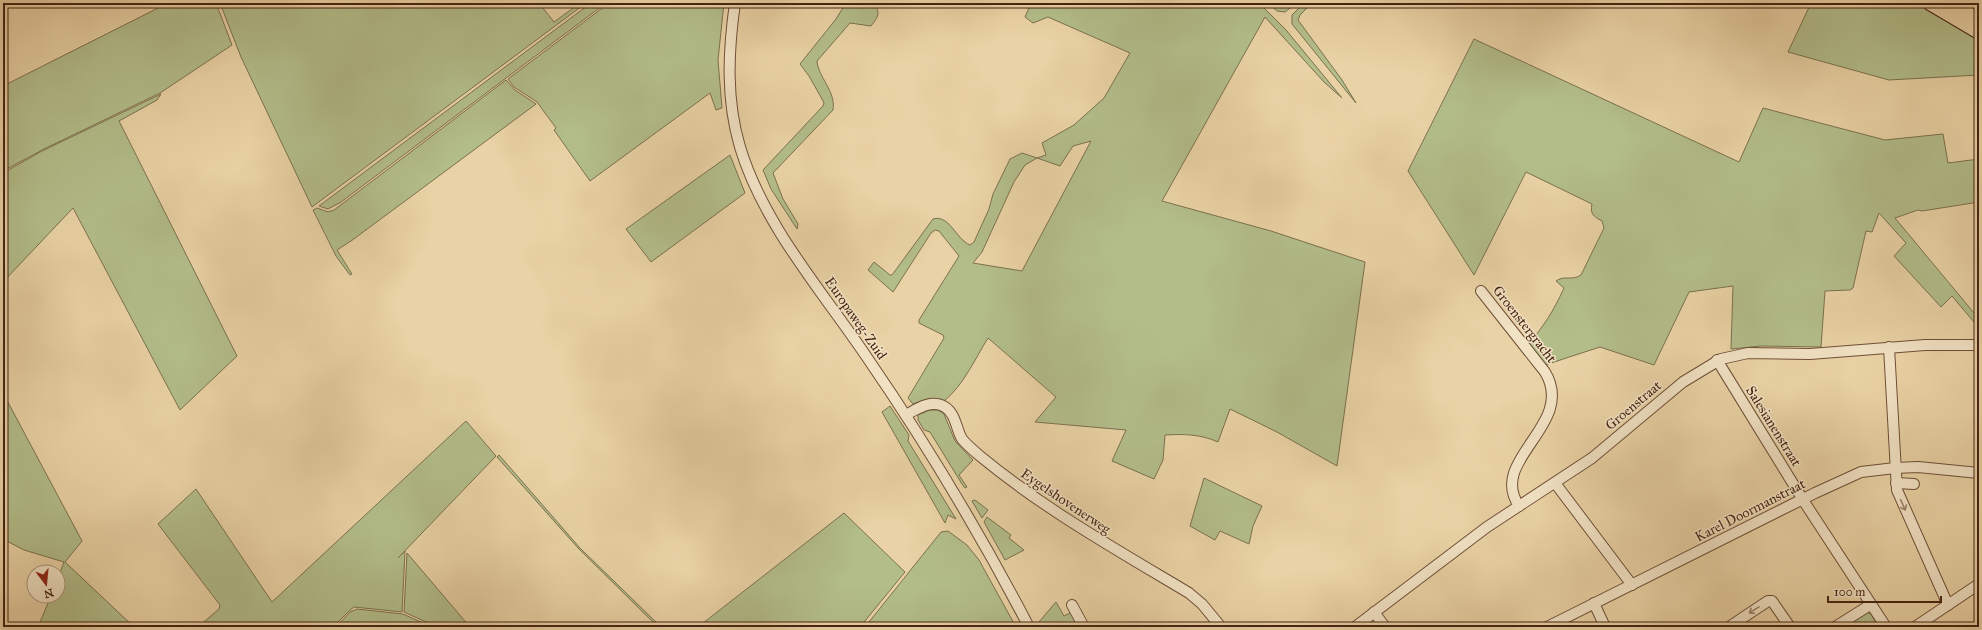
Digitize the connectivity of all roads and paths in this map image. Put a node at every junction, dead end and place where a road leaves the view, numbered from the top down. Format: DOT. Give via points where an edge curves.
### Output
graph roads {
  1 [pos="735,3"];
  2 [pos="1930,3"];
  3 [pos="1950,3"];
  4 [pos="1979,20"];
  5 [pos="1979,32"];
  6 [pos="1481,291"];
  7 [pos="1979,345"];
  8 [pos="1889,347"];
  9 [pos="1717,360"];
  10 [pos="906,415"];
  11 [pos="1895,468"];
  12 [pos="1979,473"];
  13 [pos="1555,483"];
  14 [pos="1896,483"];
  15 [pos="1914,484"];
  16 [pos="1803,500"];
  17 [pos="1519,506"];
  18 [pos="1979,584"];
  19 [pos="1632,585"];
  20 [pos="1594,603"];
  21 [pos="1072,605"];
  22 [pos="1870,605"];
  23 [pos="1948,605"];
  24 [pos="1374,612"];
  25 [pos="1218,626"];
  26 [pos="1029,627"];
  27 [pos="1084,627"];
  28 [pos="1355,627"];
  29 [pos="1385,627"];
  30 [pos="1547,627"];
  31 [pos="1605,627"];
  32 [pos="1729,627"];
  33 [pos="1790,627"];
  34 [pos="1834,627"];
  35 [pos="1886,627"];
  36 [pos="1915,627"];
  1 -- 10 [label="street, Europaweg-Zuid" via="730,48 730,92 735,129 750,176 790,247"];
  2 -- 5 [label="highway"];
  3 -- 4 [label="highway"];
  6 -- 17 [label="street, Groenstergracht" via="1545,372 1551,384 1553,400 1549,414 1512,476 1513,493"];
  7 -- 8 [label="street, Groenstraat" via="1926,344"];
  8 -- 9 [label="street, Groenstraat" via="1810,354 1748,353"];
  8 -- 11 [label="street"];
  9 -- 13 [label="street, Groenstraat" via="1683,382 1600,451"];
  9 -- 16 [label="street, Salesianenstraat"];
  10 -- 25 [label="street, Eygelshovenerweg" via="928,404 946,408 953,416 962,439 979,456 1085,532 1188,593 1202,604"];
  10 -- 26 [label="street, Europaweg-Zuid" via="976,529"];
  11 -- 12 [label="street, Karel Doormanstraat" via="1918,467"];
  11 -- 14 [label="street"];
  11 -- 16 [label="street, Karel Doormanstraat" via="1861,472"];
  13 -- 17 [label="street, Groenstraat"];
  13 -- 19 [label="street"];
  14 -- 15 [label="street"];
  14 -- 23 [label="street, one-way" via="1900,498"];
  16 -- 19 [label="street, Karel Doormanstraat"];
  16 -- 22 [label="street, Salesianenstraat"];
  17 -- 24 [label="street, Groenstraat" via="1443,559"];
  18 -- 23 [label="street"];
  19 -- 20 [label="street, Karel Doormanstraat"];
  20 -- 30 [label="street, Karel Doormanstraat"];
  20 -- 31 [label="street"];
  21 -- 27 [label="street"];
  22 -- 34 [label="street"];
  22 -- 35 [label="street, Salesianenstraat"];
  23 -- 36 [label="street"];
  24 -- 28 [label="street, Groenstraat"];
  24 -- 29 [label="street"];
  33 -- 32 [label="street, one-way" via="1772,600"];
}
